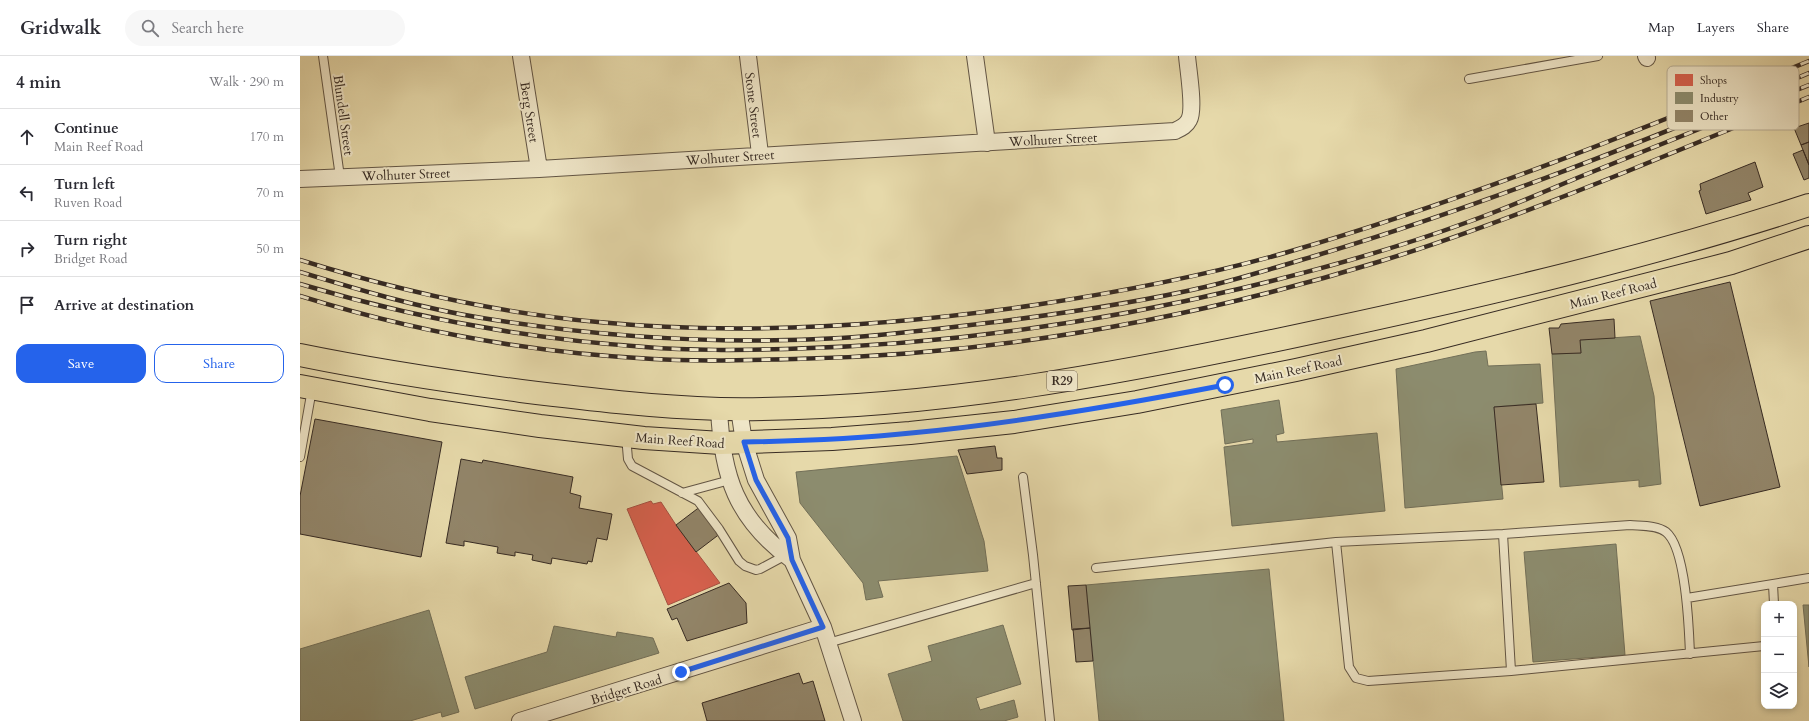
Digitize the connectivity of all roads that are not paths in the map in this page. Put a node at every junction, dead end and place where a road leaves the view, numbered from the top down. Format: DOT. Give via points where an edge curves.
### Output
graph roads {
  1 [pos="324,56"];
  2 [pos="521,56"];
  3 [pos="748,56"];
  4 [pos="975,56"];
  5 [pos="1187,56"];
  6 [pos="1598,56"];
  7 [pos="1469,79"];
  8 [pos="987,143"];
  9 [pos="760,154"];
  10 [pos="539,169"];
  11 [pos="340,176"];
  12 [pos="300,179"];
  13 [pos="1809,204"];
  14 [pos="1807,241"];
  15 [pos="300,354"];
  16 [pos="306,387"];
  17 [pos="729,409"];
  18 [pos="626,436"];
  19 [pos="744,442"];
  20 [pos="721,443"];
  21 [pos="300,457"];
  22 [pos="1023,477"];
  23 [pos="730,480"];
  24 [pos="682,492"];
  25 [pos="1503,534"];
  26 [pos="1336,542"];
  27 [pos="790,556"];
  28 [pos="1096,568"];
  29 [pos="1809,578"];
  30 [pos="1036,583"];
  31 [pos="1773,584"];
  32 [pos="1687,598"];
  33 [pos="1774,601"];
  34 [pos="823,627"];
  35 [pos="828,643"];
  36 [pos="1761,646"];
  37 [pos="1690,654"];
  38 [pos="1511,671"];
  39 [pos="520,721"];
  40 [pos="853,721"];
  41 [pos="1050,721"];
  1 -- 11 [label="lane, Blundell Street"];
  2 -- 10 [label="street, Berg Street"];
  3 -- 9 [label="street, Stone Street"];
  4 -- 8 [label="street"];
  5 -- 8 [label="street, Wolhuter Street" via="1192,108 1190,118 1184,126 1175,131"];
  6 -- 7 [label="lane"];
  8 -- 9 [label="street, Wolhuter Street"];
  9 -- 10 [label="street, Wolhuter Street"];
  10 -- 11 [label="street, Wolhuter Street"];
  11 -- 12 [label="street, Wolhuter Street"];
  13 -- 17 [label="main road, R29" via="1704,237 1543,279 1365,321 1141,368 1026,388 904,402"];
  14 -- 19 [label="main road, Main Reef Road" via="1426,341 1232,384 1137,402 1014,422 910,434"];
  15 -- 17 [label="main road, R29" via="446,381 599,401"];
  16 -- 18 [label="main road, Main Reef Road" via="430,410"];
  16 -- 21 [label="lane"];
  17 -- 19 [label="street"];
  17 -- 20 [label="street"];
  18 -- 20 [label="main road, Main Reef Road"];
  18 -- 24 [label="lane" via="628,459 632,466"];
  19 -- 20 [label="main road, Main Reef Road"];
  19 -- 27 [label="street" via="756,480 788,538"];
  20 -- 23 [label="street"];
  22 -- 30 [label="lane"];
  23 -- 24 [label="lane"];
  23 -- 27 [label="street" via="748,519 771,544"];
  24 -- 27 [label="lane" via="701,504 745,566 756,570"];
  25 -- 26 [label="lane"];
  25 -- 32 [label="lane" via="1630,525 1650,526 1665,532 1674,543"];
  25 -- 38 [label="lane"];
  26 -- 28 [label="lane"];
  26 -- 38 [label="lane" via="1349,667 1356,678 1368,681"];
  27 -- 34 [label="street"];
  29 -- 31 [label="lane"];
  30 -- 35 [label="lane"];
  30 -- 41 [label="lane"];
  31 -- 32 [label="lane"];
  31 -- 33 [label="lane"];
  32 -- 37 [label="lane"];
  34 -- 35 [label="street"];
  34 -- 39 [label="street, Bridget Road"];
  35 -- 40 [label="street"];
  36 -- 37 [label="lane"];
  37 -- 38 [label="lane"];
}
